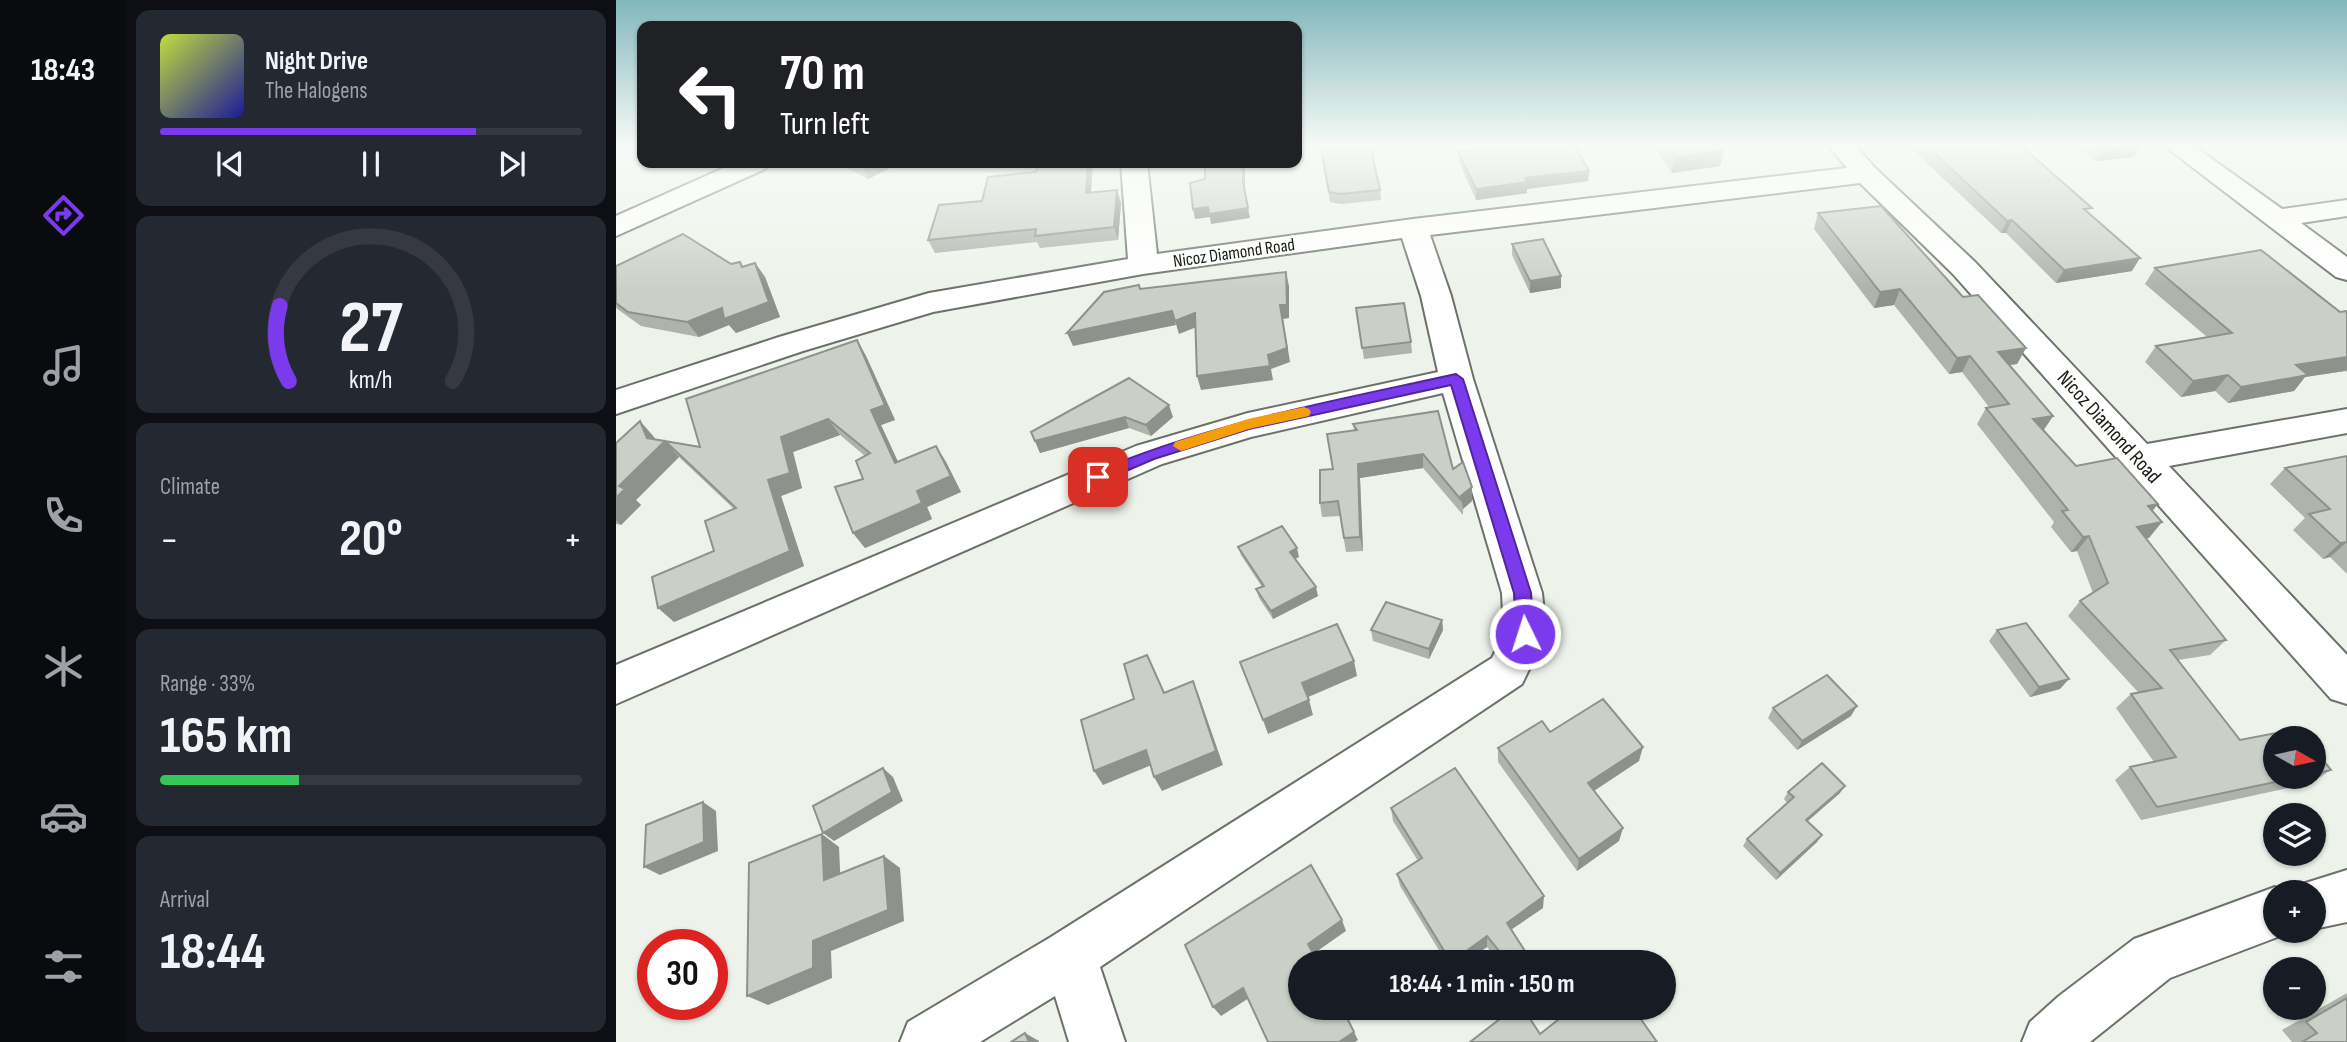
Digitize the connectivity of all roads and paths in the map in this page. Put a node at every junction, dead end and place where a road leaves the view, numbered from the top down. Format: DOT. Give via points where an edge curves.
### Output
graph roads {
  1 [pos="692,193"];
  2 [pos="1136,193"];
  3 [pos="1710,193"];
  4 [pos="1885,193"];
  5 [pos="2240,193"];
  6 [pos="2347,208"];
  7 [pos="2275,219"];
  8 [pos="616,228"];
  9 [pos="1413,228"];
  10 [pos="1143,265"];
  11 [pos="2347,271"];
  12 [pos="1456,379"];
  13 [pos="616,402"];
  14 [pos="2347,421"];
  15 [pos="2138,459"];
  16 [pos="616,685"];
  17 [pos="2347,685"];
  18 [pos="2347,896"];
  19 [pos="2326,901"];
  20 [pos="2263,917"];
  21 [pos="1070,956"];
  22 [pos="928,1042"];
  23 [pos="1097,1042"];
  24 [pos="2050,1042"];
  1 -- 8 [label="street"];
  2 -- 10 [label="street"];
  3 -- 9 [label="street, Nicoz Diamond Road"];
  4 -- 15 [label="street, Nicoz Diamond Road" via="1964,268"];
  5 -- 7 [label="street"];
  6 -- 7 [label="street"];
  7 -- 11 [label="street"];
  9 -- 10 [label="street, Nicoz Diamond Road"];
  9 -- 12 [label="street"];
  10 -- 13 [label="street, Nicoz Diamond Road" via="929,303"];
  12 -- 16 [label="street" via="1248,425 1149,455"];
  12 -- 21 [label="street" via="1522,593 1525,634 1507,671"];
  14 -- 15 [label="street"];
  15 -- 17 [label="street, Nicoz Diamond Road"];
  18 -- 19 [label="street"];
  20 -- 24 [label="street" via="2152,958"];
  21 -- 22 [label="street"];
  21 -- 23 [label="street"];
}
